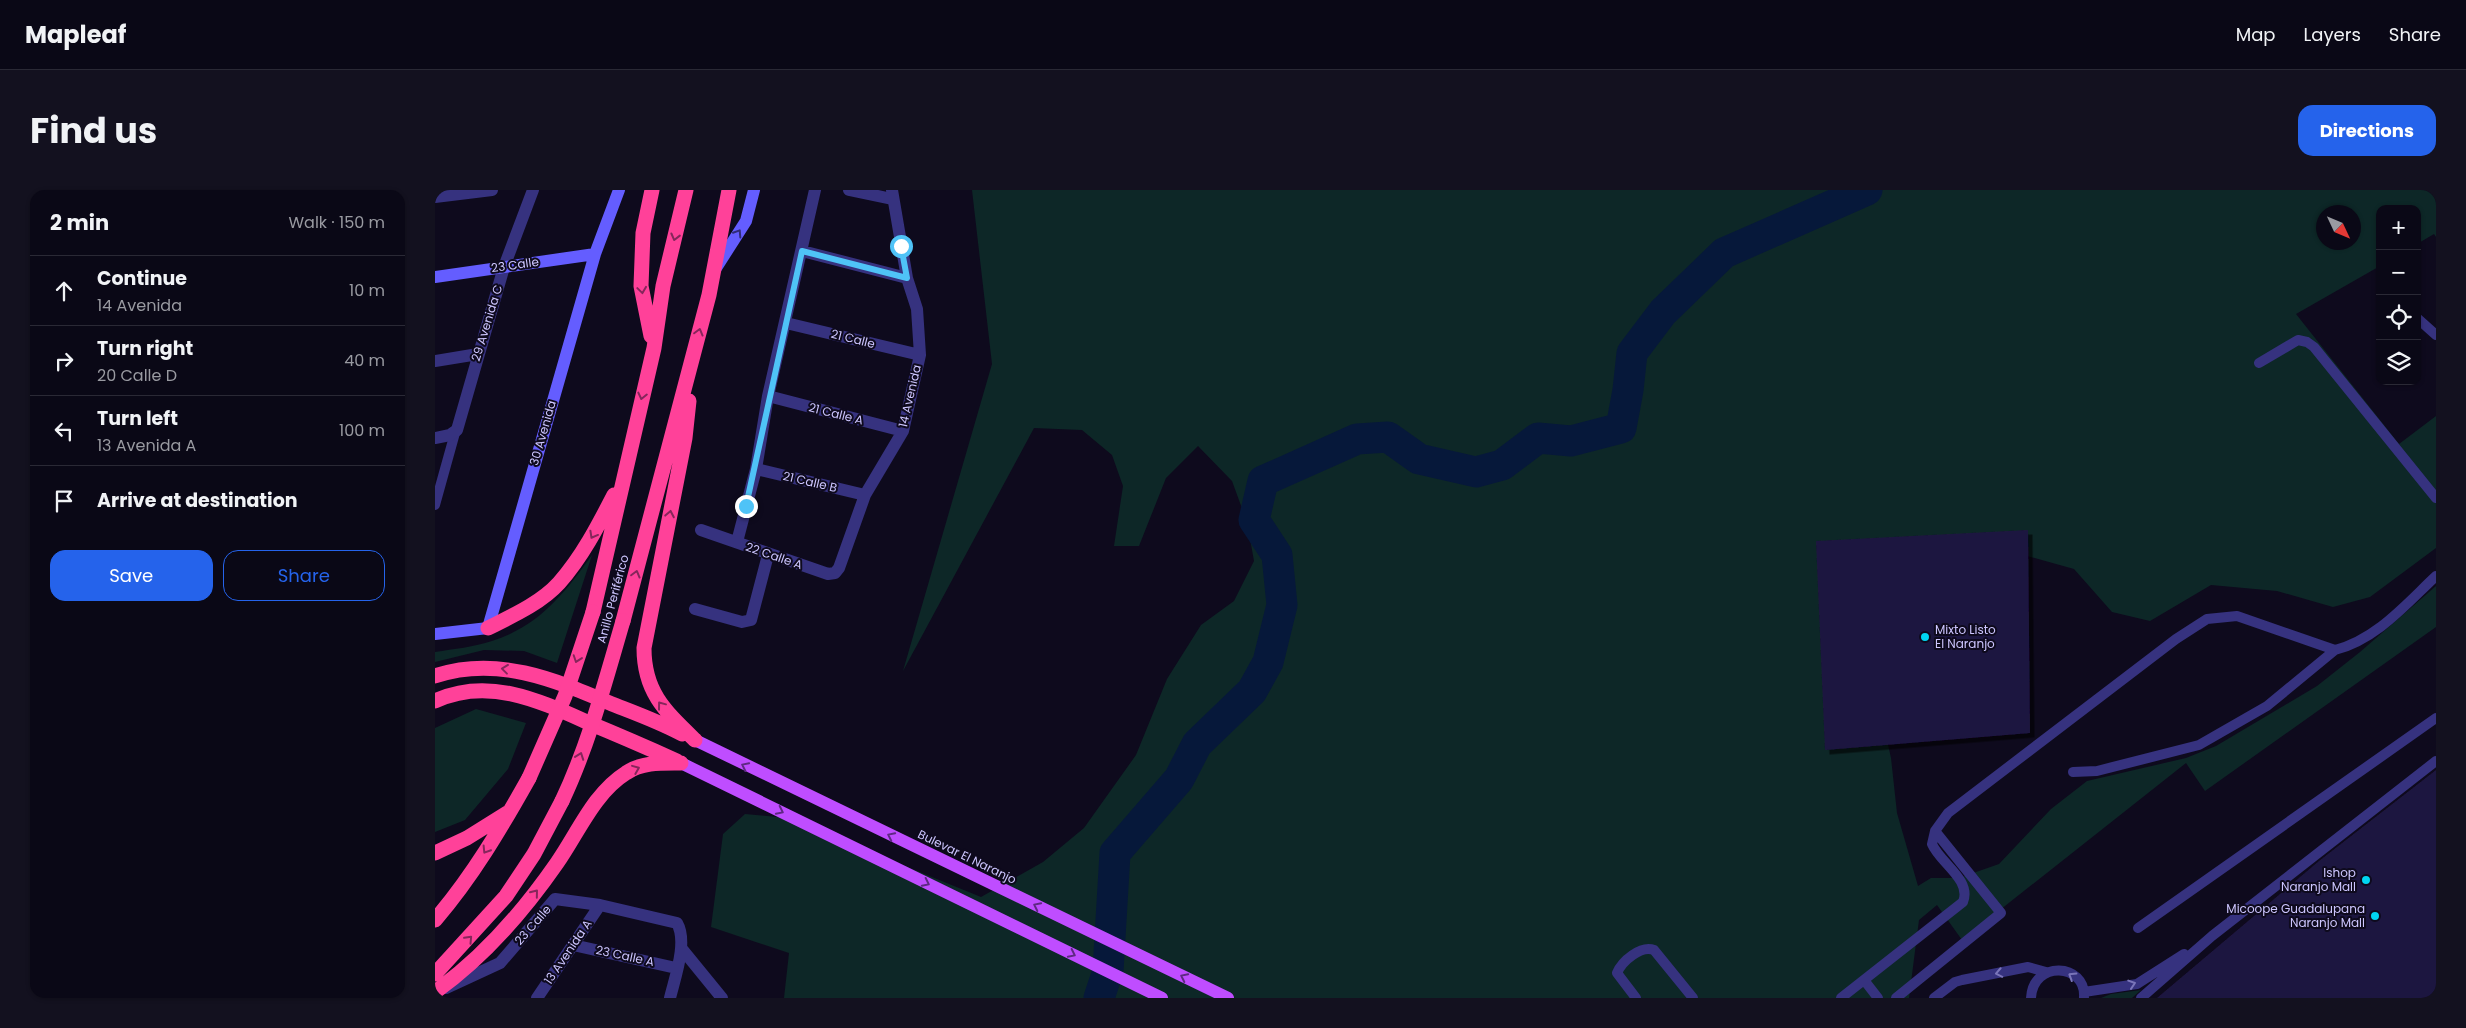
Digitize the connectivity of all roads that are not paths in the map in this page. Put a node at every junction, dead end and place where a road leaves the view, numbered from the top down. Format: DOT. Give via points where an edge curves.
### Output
graph roads {
  1 [pos="492,190"];
  2 [pos="533,190"];
  3 [pos="619,190"];
  4 [pos="652,190"];
  5 [pos="687,190"];
  6 [pos="729,190"];
  7 [pos="754,190"];
  8 [pos="815,190"];
  9 [pos="849,190"];
  10 [pos="892,194"];
  11 [pos="435,198"];
  12 [pos="802,251"];
  13 [pos="595,254"];
  14 [pos="504,267"];
  15 [pos="713,272"];
  16 [pos="435,276"];
  17 [pos="907,278"];
  18 [pos="2421,321"];
  19 [pos="786,323"];
  20 [pos="2436,334"];
  21 [pos="654,348"];
  22 [pos="478,354"];
  23 [pos="920,355"];
  24 [pos="435,360"];
  25 [pos="2259,363"];
  26 [pos="691,364"];
  27 [pos="768,396"];
  28 [pos="456,431"];
  29 [pos="903,431"];
  30 [pos="435,438"];
  31 [pos="756,469"];
  32 [pos="624,476"];
  33 [pos="865,495"];
  34 [pos="2436,498"];
  35 [pos="435,505"];
  36 [pos="701,530"];
  37 [pos="737,542"];
  38 [pos="768,555"];
  39 [pos="841,561"];
  40 [pos="2436,576"];
  41 [pos="695,609"];
  42 [pos="488,628"];
  43 [pos="435,634"];
  44 [pos="2335,650"];
  45 [pos="435,676"];
  46 [pos="435,701"];
  47 [pos="2436,718"];
  48 [pos="695,740"];
  49 [pos="2436,761"];
  50 [pos="681,763"];
  51 [pos="2073,772"];
  52 [pos="510,811"];
  53 [pos="1935,831"];
  54 [pos="435,853"];
  55 [pos="600,905"];
  56 [pos="435,920"];
  57 [pos="2138,928"];
  58 [pos="2212,936"];
  59 [pos="573,945"];
  60 [pos="682,949"];
  61 [pos="676,968"];
  62 [pos="2046,972"];
  63 [pos="435,974"];
  64 [pos="1863,980"];
  65 [pos="435,992"];
  66 [pos="2084,995"];
  67 [pos="537,998"];
  68 [pos="670,998"];
  69 [pos="722,998"];
  70 [pos="1162,998"];
  71 [pos="1228,998"];
  72 [pos="1636,998"];
  73 [pos="1693,998"];
  74 [pos="1841,998"];
  75 [pos="1878,998"];
  76 [pos="1896,998"];
  77 [pos="1934,998"];
  78 [pos="2031,998"];
  79 [pos="2141,998"];
  1 -- 11 [label="street"];
  2 -- 14 [label="street, 29 Avenida C"];
  3 -- 13 [label="street, 30 Avenida"];
  4 -- 21 [label="highway, one-way" via="643,232 641,286"];
  5 -- 21 [label="highway, Anillo Periférico, one-way" via="663,286"];
  6 -- 15 [label="highway, Anillo Periférico"];
  15 -- 7 [label="street, one-way" via="746,221"];
  8 -- 12 [label="street"];
  9 -- 10 [label="street"];
  10 -- 17 [label="street, 14 Avenida"];
  12 -- 17 [label="street"];
  12 -- 19 [label="street"];
  13 -- 14 [label="street, 23 Calle"];
  13 -- 42 [label="street, 30 Avenida"];
  14 -- 16 [label="street, 23 Calle"];
  14 -- 22 [label="street, 29 Avenida C"];
  26 -- 15 [label="highway, Anillo Periférico, one-way"];
  17 -- 23 [label="street, 14 Avenida" via="917,310"];
  18 -- 20 [label="lane"];
  19 -- 23 [label="street, 21 Calle"];
  19 -- 27 [label="street"];
  21 -- 32 [label="highway, Anillo Periférico, one-way"];
  22 -- 24 [label="street"];
  22 -- 28 [label="street, 29 Avenida C"];
  23 -- 29 [label="street, 14 Avenida"];
  25 -- 34 [label="lane" via="2298,340 2314,347"];
  48 -- 26 [label="highway, one-way" via="660,705 649,683 644,661 685,438"];
  63 -- 26 [label="highway, Anillo Periférico, one-way, bridge" via="506,896 534,854 572,780 623,621"];
  27 -- 29 [label="street, 21 Calle A"];
  27 -- 31 [label="street"];
  28 -- 30 [label="street"];
  28 -- 35 [label="lane"];
  29 -- 33 [label="street, 14 Avenida"];
  31 -- 33 [label="street, 21 Calle B"];
  31 -- 37 [label="street"];
  32 -- 42 [label="highway, one-way" via="590,541 558,584 517,613"];
  32 -- 52 [label="highway, Anillo Periférico, one-way, bridge" via="593,612 565,696 529,778"];
  33 -- 39 [label="street, 14 Avenida"];
  36 -- 37 [label="street, 22 Calle A"];
  37 -- 38 [label="street, 22 Calle A"];
  38 -- 39 [label="street, 22 Calle A" via="828,574 835,573"];
  38 -- 41 [label="street" via="754,616 748,622"];
  40 -- 44 [label="lane" via="2380,628 2351,646"];
  42 -- 43 [label="street"];
  44 -- 51 [label="lane" via="2267,706 2199,745 2097,771"];
  44 -- 53 [label="lane" via="2237,616 2207,619 2176,639 1948,813"];
  48 -- 45 [label="highway, one-way" via="553,679 507,669 473,667"];
  46 -- 50 [label="highway" via="475,691 521,695"];
  47 -- 57 [label="lane"];
  71 -- 48 [label="main road, Bulevar El Naranjo, one-way"];
  49 -- 58 [label="lane"];
  65 -- 50 [label="highway, one-way" via="468,967 504,931 544,882 606,789 635,768 655,763"];
  50 -- 70 [label="main road, one-way"];
  52 -- 54 [label="highway" via="467,838"];
  52 -- 56 [label="highway, Anillo Periférico, one-way" via="456,895"];
  53 -- 64 [label="lane" via="1932,844 1963,885 1963,902"];
  53 -- 76 [label="lane" via="2001,913"];
  55 -- 59 [label="street, 13 Avenida A"];
  55 -- 60 [label="street, 23 Calle" via="677,923"];
  55 -- 65 [label="street, 23 Calle" via="555,899 500,963"];
  66 -- 58 [label="lane, one-way" via="2137,984"];
  58 -- 79 [label="lane"];
  59 -- 61 [label="street, 23 Calle A"];
  59 -- 67 [label="street, 13 Avenida A"];
  60 -- 61 [label="street"];
  60 -- 69 [label="street"];
  61 -- 68 [label="street"];
  66 -- 62 [label="lane, one-way" via="2079,980 2070,973 2059,970"];
  62 -- 77 [label="lane, one-way" via="2027,967 1962,980"];
  62 -- 78 [label="lane" via="2037,979"];
  64 -- 74 [label="lane"];
  64 -- 75 [label="lane"];
  72 -- 73 [label="lane" via="1617,973 1619,967 1648,948 1654,950"];
}
